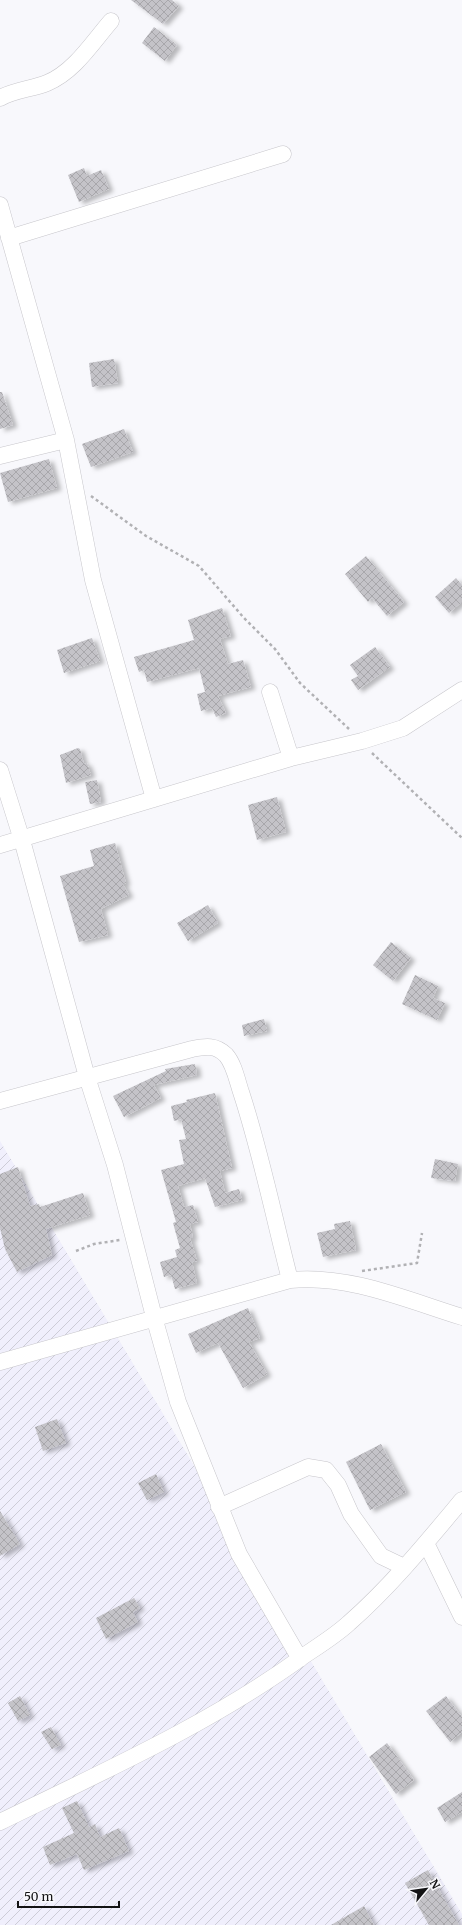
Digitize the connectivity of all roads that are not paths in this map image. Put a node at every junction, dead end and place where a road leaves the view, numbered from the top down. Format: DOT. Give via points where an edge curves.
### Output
graph roads {
  1 [pos="111,21"];
  2 [pos="0,98"];
  3 [pos="283,154"];
  4 [pos="0,205"];
  5 [pos="9,238"];
  6 [pos="66,440"];
  7 [pos="0,456"];
  8 [pos="462,690"];
  9 [pos="270,692"];
  10 [pos="291,758"];
  11 [pos="0,770"];
  12 [pos="154,799"];
  13 [pos="22,840"];
  14 [pos="0,845"];
  15 [pos="87,1077"];
  16 [pos="0,1101"];
  17 [pos="290,1280"];
  18 [pos="462,1317"];
  19 [pos="154,1318"];
  20 [pos="0,1362"];
  21 [pos="462,1500"];
  22 [pos="219,1507"];
  23 [pos="426,1543"];
  24 [pos="404,1567"];
  25 [pos="462,1617"];
  26 [pos="300,1659"];
  27 [pos="0,1822"];
  1 -- 2 [label="street" via="73,66 48,83 6,94"];
  3 -- 5 [label="street"];
  4 -- 5 [label="street"];
  5 -- 6 [label="street"];
  6 -- 7 [label="street"];
  6 -- 12 [label="street" via="93,580"];
  8 -- 10 [label="street" via="403,728"];
  9 -- 10 [label="street"];
  10 -- 12 [label="street"];
  11 -- 13 [label="street"];
  12 -- 13 [label="street"];
  13 -- 14 [label="street"];
  13 -- 15 [label="street"];
  15 -- 16 [label="street"];
  15 -- 17 [label="street" via="207,1046 219,1049 227,1057 246,1108"];
  15 -- 19 [label="street" via="115,1164"];
  17 -- 18 [label="street" via="345,1282"];
  17 -- 19 [label="street"];
  19 -- 20 [label="street"];
  19 -- 22 [label="street" via="178,1402"];
  21 -- 23 [label="street"];
  22 -- 24 [label="street" via="308,1467 326,1470 338,1485 351,1514 381,1556"];
  22 -- 26 [label="street" via="239,1554"];
  23 -- 24 [label="street"];
  23 -- 25 [label="street"];
  24 -- 26 [label="street" via="349,1624"];
  26 -- 27 [label="street" via="210,1716"];
}
